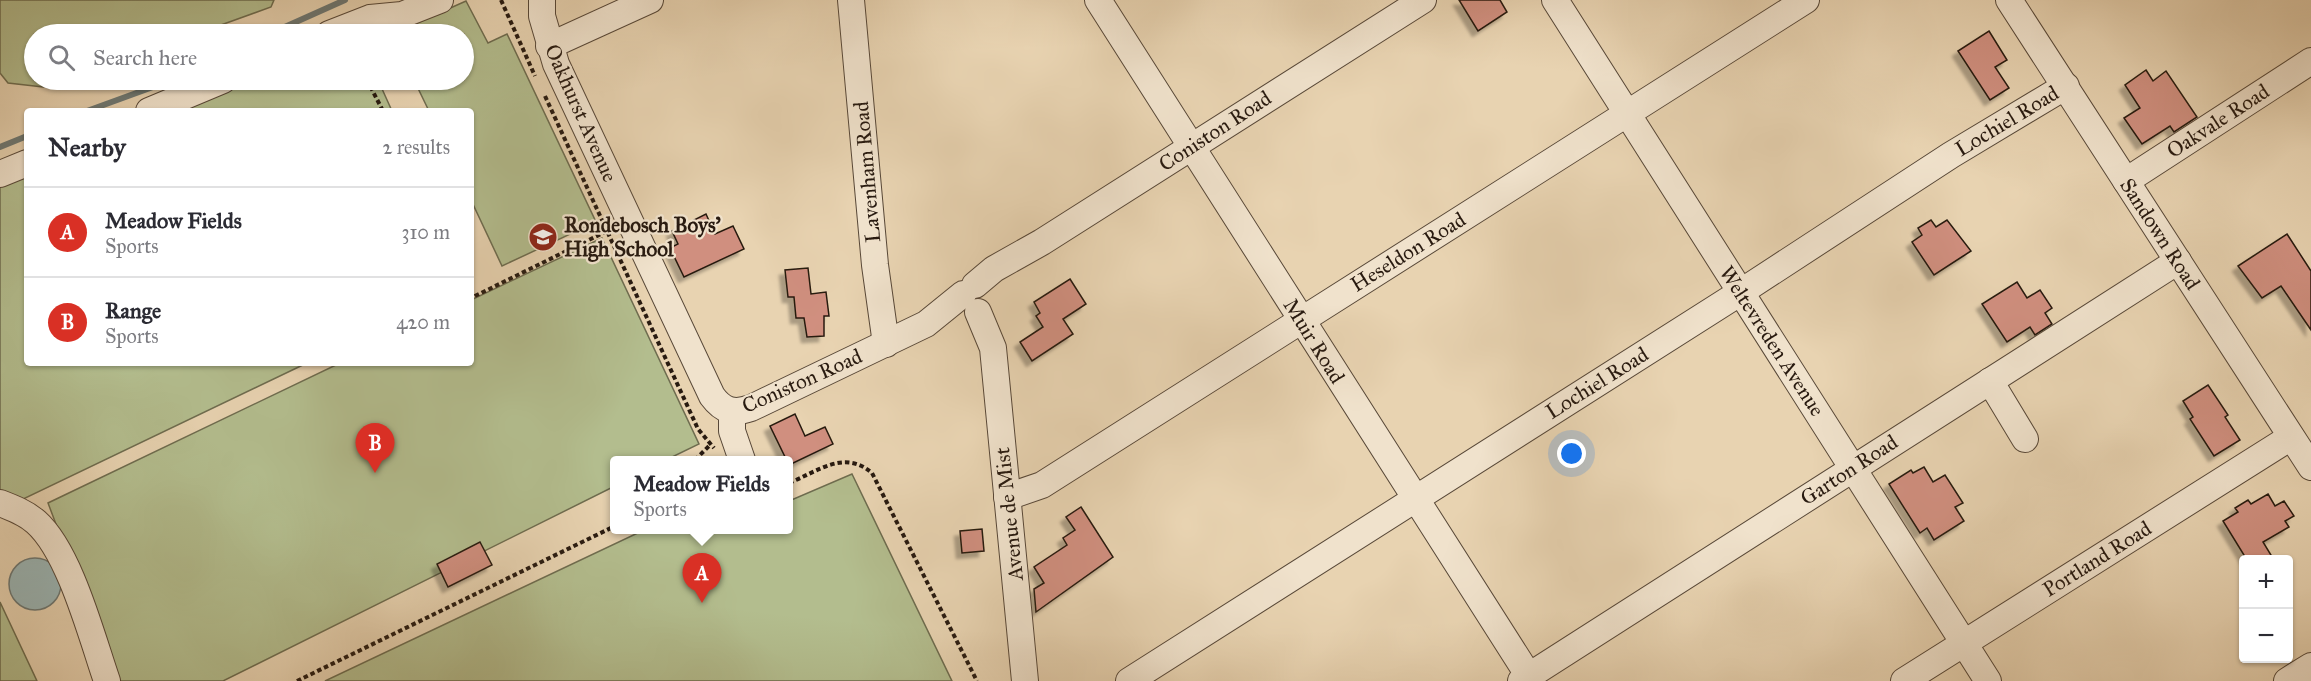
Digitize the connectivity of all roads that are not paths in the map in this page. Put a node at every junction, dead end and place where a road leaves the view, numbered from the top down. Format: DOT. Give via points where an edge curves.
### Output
graph roads {
  1 [pos="440,0"];
  2 [pos="542,0"];
  3 [pos="650,0"];
  4 [pos="851,0"];
  5 [pos="1098,0"];
  6 [pos="1423,0"];
  7 [pos="1555,0"];
  8 [pos="1806,0"];
  9 [pos="2009,0"];
  10 [pos="368,9"];
  11 [pos="345,24"];
  12 [pos="549,46"];
  13 [pos="2311,61"];
  14 [pos="2066,86"];
  15 [pos="199,90"];
  16 [pos="156,108"];
  17 [pos="1627,113"];
  18 [pos="1192,145"];
  19 [pos="24,164"];
  20 [pos="0,174"];
  21 [pos="2126,181"];
  22 [pos="2178,261"];
  23 [pos="1741,292"];
  24 [pos="977,299"];
  25 [pos="1300,321"];
  26 [pos="886,344"];
  27 [pos="1990,381"];
  28 [pos="732,411"];
  29 [pos="2291,437"];
  30 [pos="2025,439"];
  31 [pos="741,456"];
  32 [pos="2311,467"];
  33 [pos="1853,468"];
  34 [pos="1007,497"];
  35 [pos="1415,499"];
  36 [pos="0,503"];
  37 [pos="1964,643"];
  38 [pos="2311,666"];
  39 [pos="1527,679"];
  40 [pos="107,681"];
  41 [pos="1025,681"];
  42 [pos="1129,681"];
  43 [pos="1904,681"];
  44 [pos="1988,681"];
  45 [pos="2287,681"];
  1 -- 10 [label="street" via="402,15"];
  2 -- 12 [label="street, Oakhurst Avenue"];
  3 -- 12 [label="street"];
  4 -- 26 [label="street, Lavenham Road"];
  5 -- 18 [label="street, Muir Road"];
  6 -- 18 [label="street, Coniston Road"];
  7 -- 17 [label="street, Weltevreden Avenue"];
  8 -- 17 [label="street, Heseldon Road"];
  9 -- 14 [label="street, Sandown Road"];
  10 -- 11 [label="street"];
  12 -- 28 [label="street, Oakhurst Avenue" via="712,396"];
  13 -- 21 [label="street, Oakvale Road"];
  14 -- 21 [label="street, Sandown Road"];
  14 -- 23 [label="street, Lochiel Road" via="1951,155"];
  15 -- 16 [label="street"];
  17 -- 23 [label="street, Weltevreden Avenue"];
  17 -- 25 [label="street, Heseldon Road"];
  18 -- 24 [label="street, Coniston Road" via="987,273"];
  18 -- 25 [label="street, Muir Road"];
  19 -- 20 [label="street"];
  21 -- 22 [label="street, Sandown Road"];
  22 -- 27 [label="street, Garton Road"];
  22 -- 29 [label="street, Sandown Road"];
  23 -- 33 [label="street, Weltevreden Avenue"];
  23 -- 35 [label="street, Lochiel Road"];
  24 -- 26 [label="street, Coniston Road"];
  24 -- 34 [label="street, Avenue de Mist" via="995,328 993,348"];
  25 -- 34 [label="street, Heseldon Road" via="1042,485"];
  25 -- 35 [label="street, Muir Road"];
  26 -- 28 [label="street, Coniston Road" via="751,408"];
  27 -- 30 [label="street"];
  27 -- 33 [label="street, Garton Road"];
  28 -- 31 [label="street" via="732,431"];
  29 -- 32 [label="street, Sandown Road"];
  29 -- 37 [label="street, Portland Road"];
  33 -- 37 [label="street, Weltevreden Avenue"];
  33 -- 39 [label="street, Garton Road"];
  34 -- 41 [label="street, Avenue de Mist"];
  35 -- 39 [label="street, Muir Road"];
  35 -- 42 [label="street, Lochiel Road"];
  36 -- 40 [label="street" via="36,522 53,544 74,587"];
  37 -- 43 [label="street, Portland Road"];
  37 -- 44 [label="street, Weltevreden Avenue"];
  38 -- 45 [label="street"];
}
